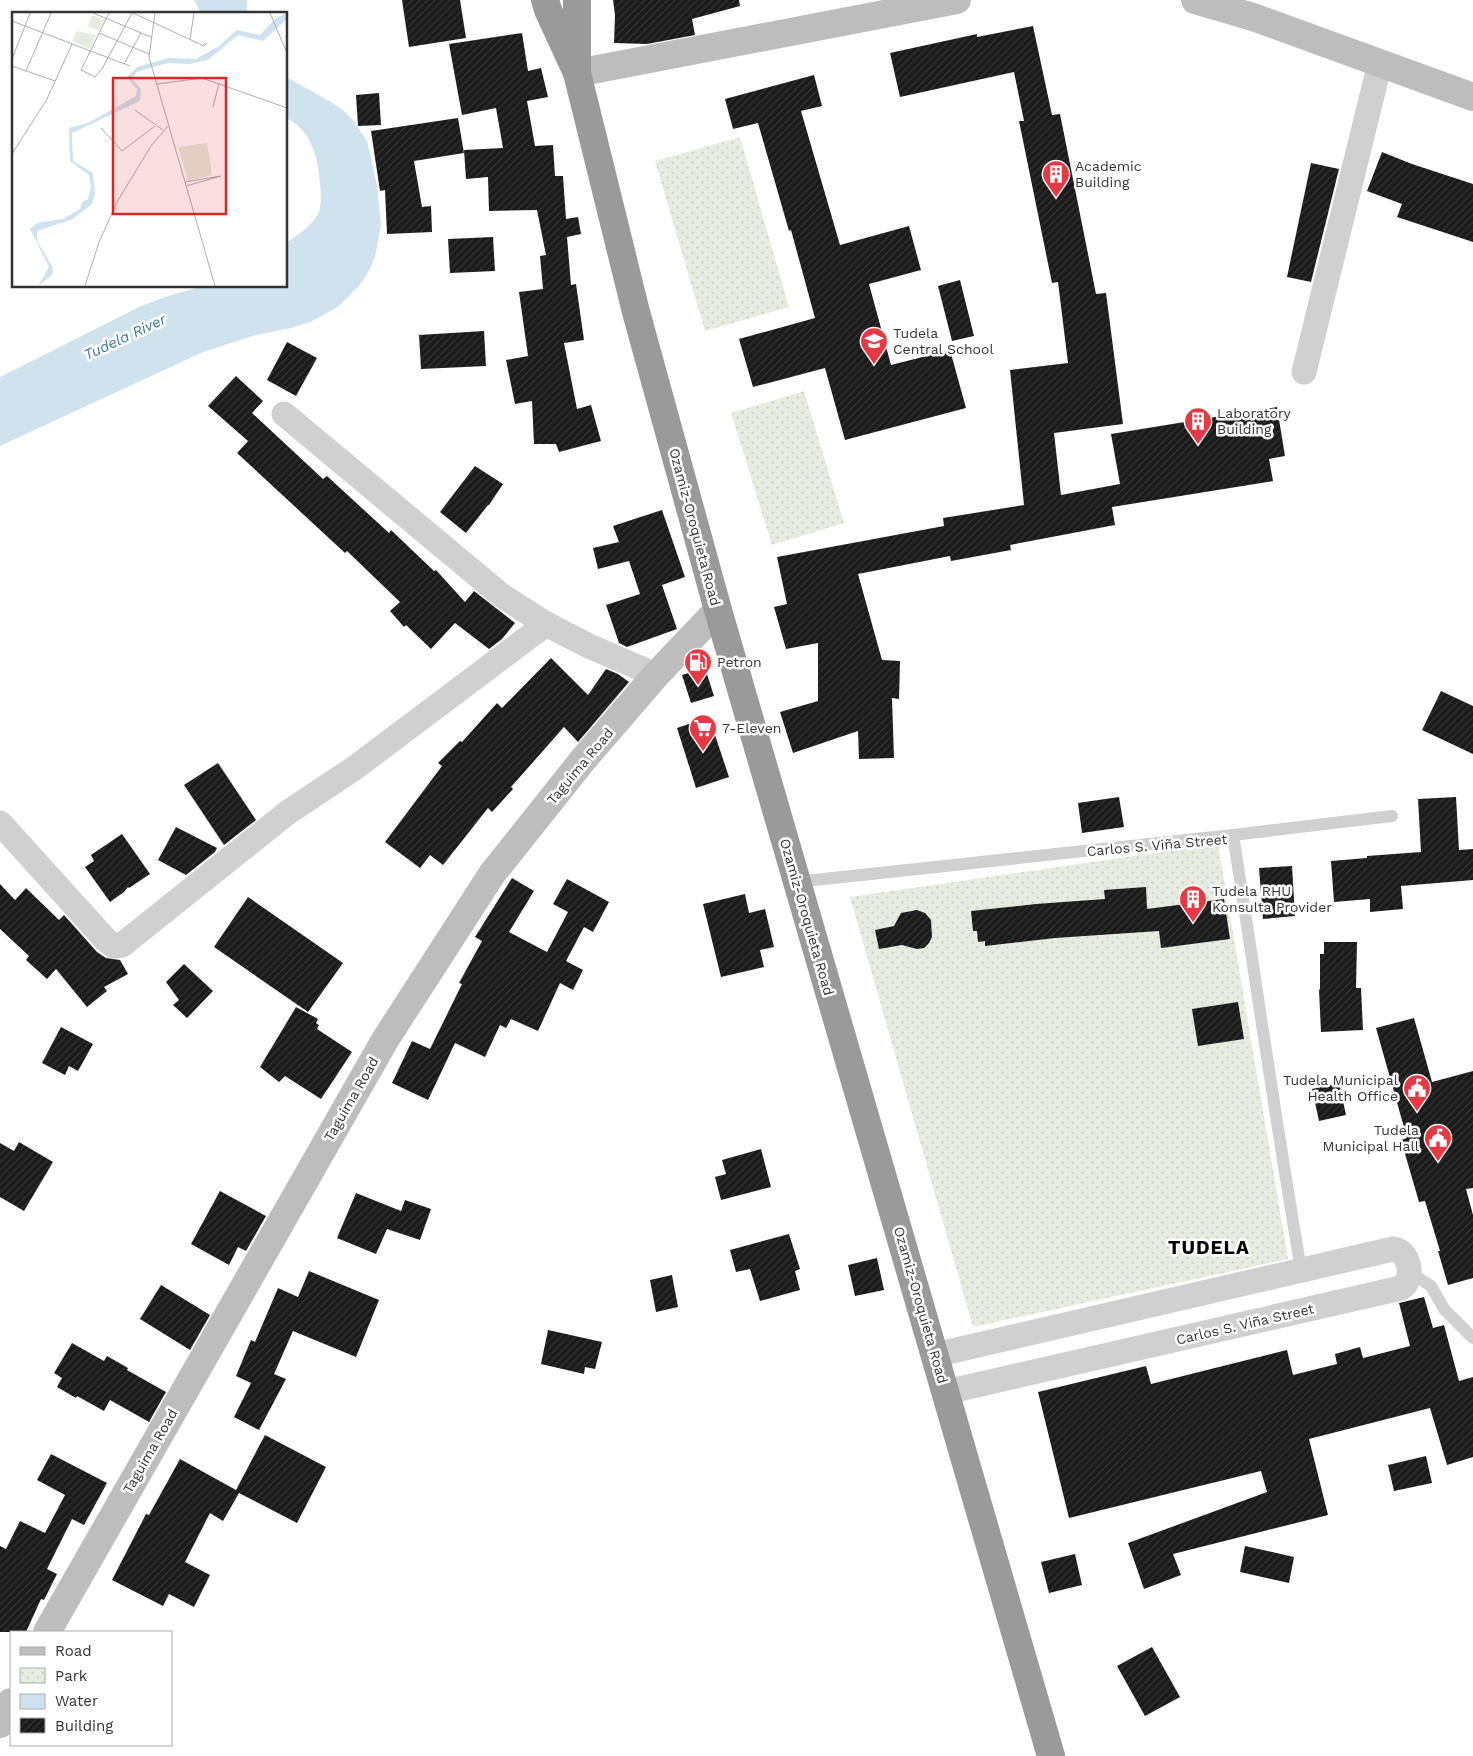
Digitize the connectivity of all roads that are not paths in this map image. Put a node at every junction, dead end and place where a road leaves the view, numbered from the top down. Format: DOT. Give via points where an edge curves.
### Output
graph roads {
  1 [pos="545,0"];
  2 [pos="577,0"];
  3 [pos="957,0"];
  4 [pos="1196,0"];
  5 [pos="1380,63"];
  6 [pos="577,73"];
  7 [pos="1473,97"];
  8 [pos="1304,372"];
  9 [pos="284,414"];
  10 [pos="718,610"];
  11 [pos="546,624"];
  12 [pos="656,675"];
  13 [pos="1392,816"];
  14 [pos="0,823"];
  15 [pos="1233,835"];
  16 [pos="796,882"];
  17 [pos="1301,1269"];
  18 [pos="1409,1272"];
  19 [pos="1473,1338"];
  20 [pos="935,1355"];
  21 [pos="946,1392"];
  22 [pos="49,1631"];
  23 [pos="10,1704"];
  24 [pos="0,1724"];
  25 [pos="1051,1756"];
  1 -- 6 [label="highway, Ozamiz-Oroquieta Road"];
  2 -- 6 [label="highway, Ozamiz-Oroquieta Road"];
  3 -- 6 [label="street"];
  4 -- 5 [label="street"];
  5 -- 7 [label="street"];
  5 -- 8 [label="street"];
  6 -- 10 [label="highway, Ozamiz-Oroquieta Road" via="636,312"];
  9 -- 11 [label="street" via="501,595"];
  10 -- 12 [label="street, Taguima Road"];
  10 -- 16 [label="highway, Ozamiz-Oroquieta Road"];
  11 -- 12 [label="street"];
  11 -- 14 [label="street" via="356,767 287,813 122,945 114,946 106,940"];
  12 -- 22 [label="street, Taguima Road" via="492,874 385,1040"];
  13 -- 15 [label="lane"];
  15 -- 16 [label="lane, Carlos S. Viña Street"];
  15 -- 17 [label="lane, Carlos S. Viña Street" via="1279,1146"];
  16 -- 20 [label="highway, Ozamiz-Oroquieta Road"];
  17 -- 18 [label="street" via="1393,1249 1404,1254"];
  17 -- 20 [label="street"];
  18 -- 19 [label="lane" via="1431,1286 1444,1309"];
  18 -- 21 [label="street, Carlos S. Viña Street" via="1407,1284 1401,1288"];
  20 -- 21 [label="highway, Ozamiz-Oroquieta Road"];
  21 -- 25 [label="highway, Ozamiz-Oroquieta Road"];
  23 -- 24 [label="street"];
}
